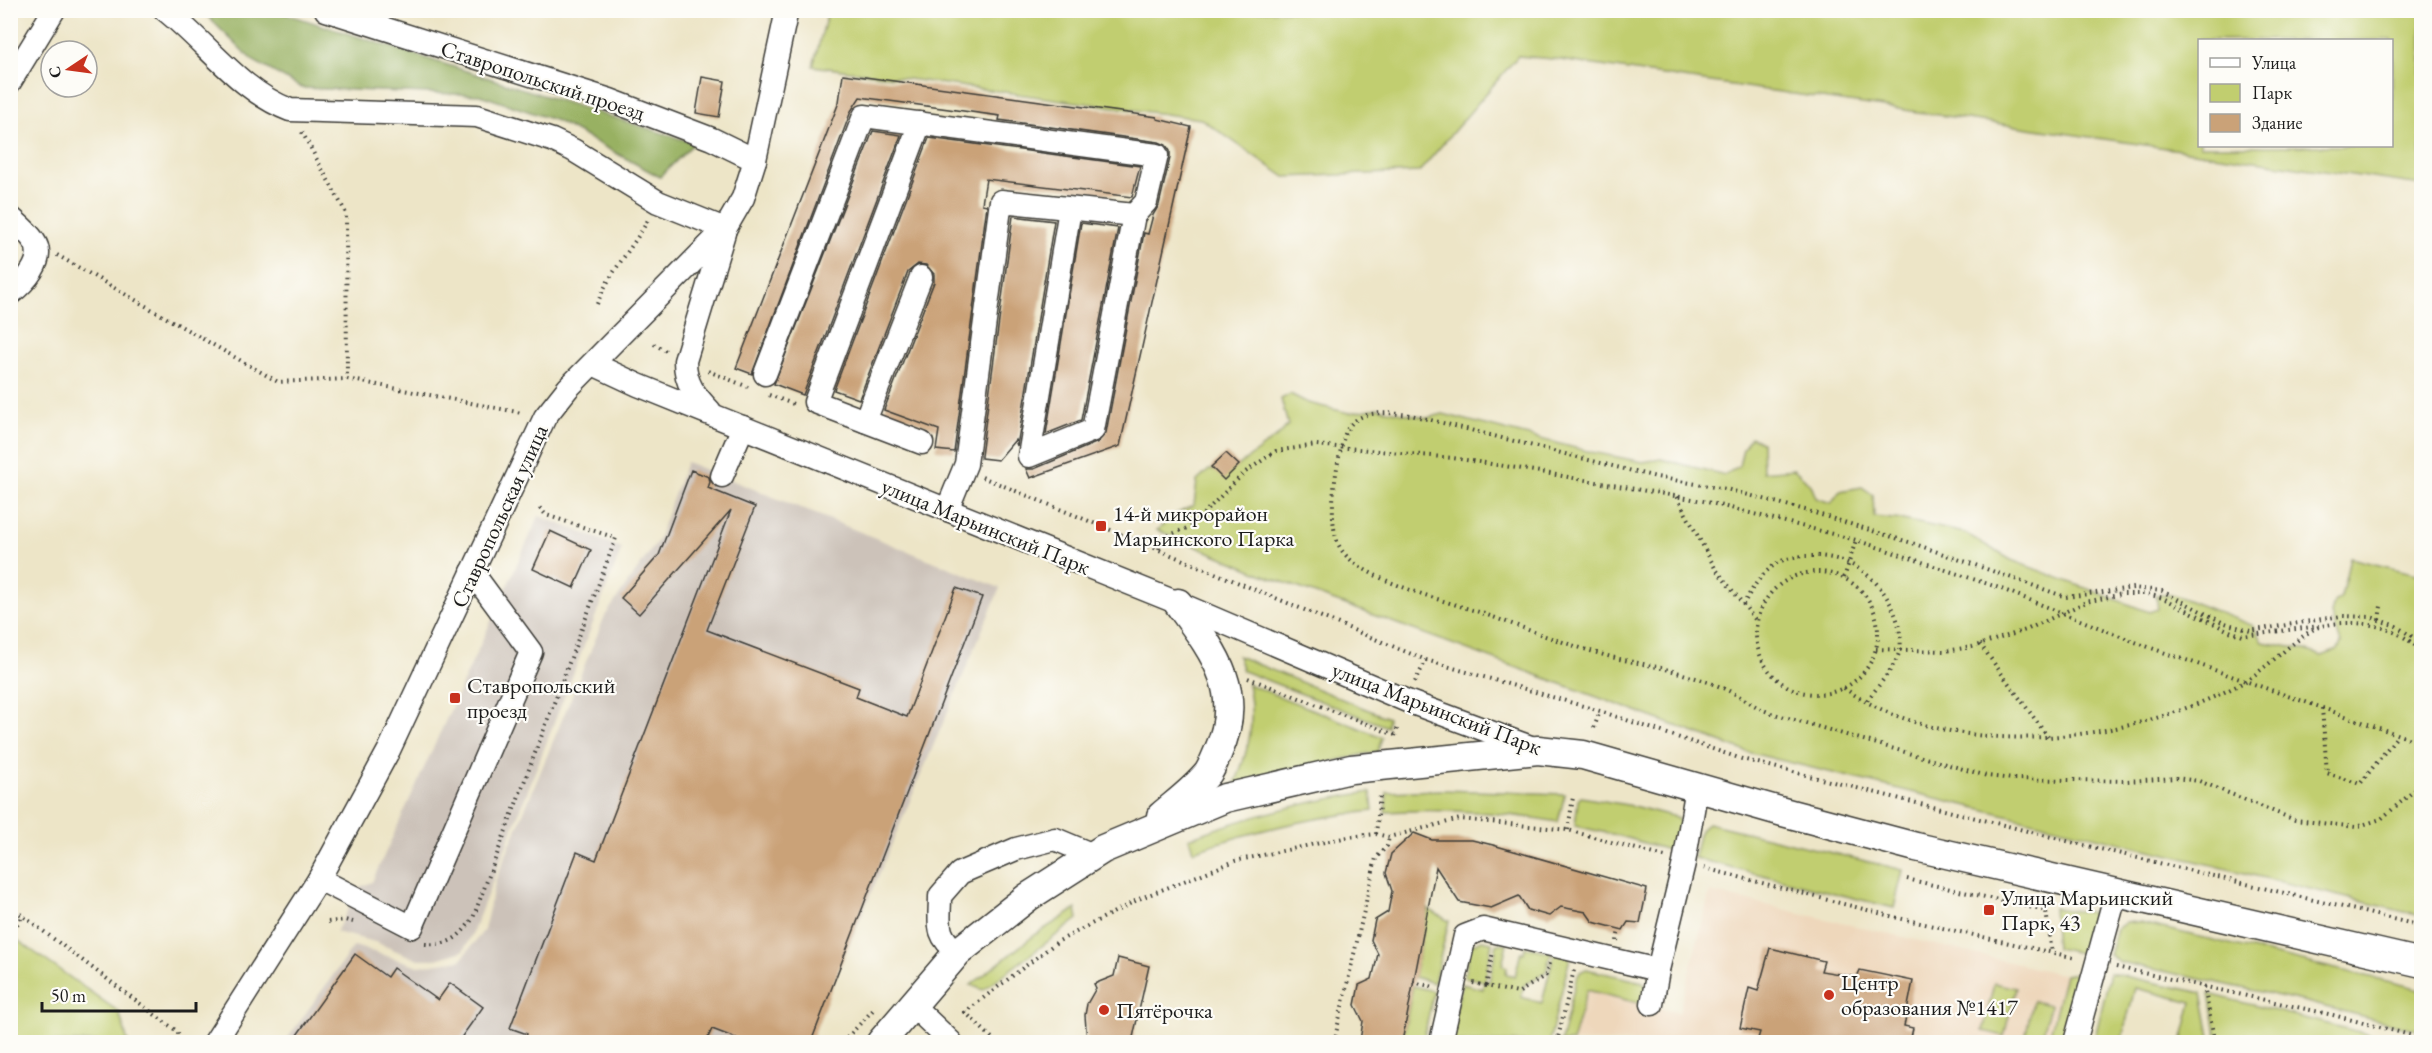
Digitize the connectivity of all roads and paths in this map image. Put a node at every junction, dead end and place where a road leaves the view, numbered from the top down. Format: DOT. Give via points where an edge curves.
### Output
graph roads {
  1 [pos="54,10"];
  2 [pos="165,10"];
  3 [pos="326,10"];
  4 [pos="787,10"];
  5 [pos="10,82"];
  6 [pos="290,110"];
  7 [pos="920,123"];
  8 [pos="755,160"];
  9 [pos="658,202"];
  10 [pos="1070,209"];
  11 [pos="1134,215"];
  12 [pos="10,217"];
  13 [pos="725,228"];
  14 [pos="36,243"];
  15 [pos="921,277"];
  16 [pos="10,294"];
  17 [pos="597,304"];
  18 [pos="593,364"];
  19 [pos="765,374"];
  20 [pos="346,379"];
  21 [pos="522,413"];
  22 [pos="714,416"];
  23 [pos="865,421"];
  24 [pos="743,427"];
  25 [pos="922,444"];
  26 [pos="1341,447"];
  27 [pos="722,476"];
  28 [pos="1677,497"];
  29 [pos="537,506"];
  30 [pos="947,510"];
  31 [pos="1856,540"];
  32 [pos="1849,562"];
  33 [pos="472,572"];
  34 [pos="1844,578"];
  35 [pos="1178,603"];
  36 [pos="1743,605"];
  37 [pos="2381,606"];
  38 [pos="2061,613"];
  39 [pos="2379,620"];
  40 [pos="1757,622"];
  41 [pos="2319,626"];
  42 [pos="2421,643"];
  43 [pos="1980,644"];
  44 [pos="1876,649"];
  45 [pos="1900,650"];
  46 [pos="2421,653"];
  47 [pos="1426,660"];
  48 [pos="1241,675"];
  49 [pos="2246,681"];
  50 [pos="1415,682"];
  51 [pos="1844,688"];
  52 [pos="1865,703"];
  53 [pos="2322,708"];
  54 [pos="1599,711"];
  55 [pos="1594,728"];
  56 [pos="1395,735"];
  57 [pos="2398,735"];
  58 [pos="2048,738"];
  59 [pos="2421,743"];
  60 [pos="1538,750"];
  61 [pos="2421,784"];
  62 [pos="1697,787"];
  63 [pos="1380,796"];
  64 [pos="1573,797"];
  65 [pos="1568,830"];
  66 [pos="1140,832"];
  67 [pos="1376,834"];
  68 [pos="1389,837"];
  69 [pos="1093,855"];
  70 [pos="319,879"];
  71 [pos="1907,879"];
  72 [pos="2116,893"];
  73 [pos="10,907"];
  74 [pos="23,916"];
  75 [pos="328,922"];
  76 [pos="355,922"];
  77 [pos="2421,926"];
  78 [pos="10,934"];
  79 [pos="415,944"];
  80 [pos="1554,946"];
  81 [pos="958,952"];
  82 [pos="2052,953"];
  83 [pos="1575,963"];
  84 [pos="2421,963"];
  85 [pos="1658,970"];
  86 [pos="1413,982"];
  87 [pos="1447,984"];
  88 [pos="2204,986"];
  89 [pos="1652,1004"];
  90 [pos="912,1005"];
  91 [pos="965,1012"];
  92 [pos="178,1042"];
  93 [pos="215,1042"];
  94 [pos="881,1042"];
  95 [pos="951,1042"];
  96 [pos="996,1042"];
  97 [pos="1334,1042"];
  98 [pos="1441,1042"];
  99 [pos="1557,1042"];
  100 [pos="2075,1042"];
  101 [pos="2215,1042"];
  1 -- 5 [label="street"];
  2 -- 6 [label="street" via="247,85 270,102"];
  3 -- 8 [label="street, Ставропольский проезд" via="610,100"];
  4 -- 8 [label="street, Ставропольская улица"];
  6 -- 9 [label="street" via="477,116 494,120 573,150"];
  6 -- 20 [label="path" via="346,213"];
  7 -- 11 [label="street" via="1157,155 1146,202"];
  7 -- 19 [label="street" via="864,116"];
  7 -- 23 [label="street" via="815,402"];
  8 -- 13 [label="street, Ставропольская улица" via="743,198"];
  9 -- 13 [label="street"];
  9 -- 17 [label="path" via="604,285"];
  10 -- 11 [label="street"];
  10 -- 11 [label="street" via="1029,456 1093,430"];
  10 -- 30 [label="street" via="1001,201 966,464"];
  12 -- 14 [label="street"];
  13 -- 18 [label="street, Ставропольская улица"];
  13 -- 22 [label="street" via="685,361 685,376 692,393"];
  14 -- 16 [label="street" via="37,259 28,279"];
  14 -- 20 [label="path" via="278,382"];
  15 -- 23 [label="street"];
  18 -- 22 [label="street, улица Марьинский Парк"];
  18 -- 33 [label="street, Ставропольская улица" via="545,417"];
  20 -- 21 [label="path"];
  22 -- 24 [label="street, улица Марьинский Парк"];
  23 -- 25 [label="street"];
  24 -- 27 [label="street"];
  24 -- 30 [label="street, улица Марьинский Парк"];
  26 -- 28 [label="path" via="1453,458"];
  26 -- 39 [label="path" via="1346,431 1360,417 1377,412 1411,415 1805,510 2066,597 2133,588 2162,591 2222,622 2250,631 2341,616"];
  26 -- 47 [label="path" via="1316,445 1276,451 1244,473 1190,527 1162,538 1159,549"];
  26 -- 61 [label="path" via="1333,527 1343,553 1362,568 1400,585 1594,652 1687,675 1771,713 1987,776 2199,781 2295,820 2341,826 2356,827 2381,819"];
  28 -- 31 [label="path"];
  28 -- 36 [label="path" via="1715,568"];
  29 -- 79 [label="path" via="546,515 616,538 473,918 462,934 448,942"];
  30 -- 35 [label="street, улица Марьинский Парк"];
  31 -- 32 [label="path"];
  31 -- 38 [label="path"];
  32 -- 34 [label="path"];
  32 -- 36 [label="path" via="1815,555 1774,564"];
  32 -- 45 [label="path" via="1872,576 1889,598 1898,623"];
  33 -- 70 [label="street, Ставропольская улица" via="389,750"];
  33 -- 70 [label="street" via="531,652 412,927"];
  34 -- 40 [label="path" via="1824,572 1804,573 1786,580 1772,592"];
  34 -- 44 [label="path" via="1859,587 1871,602 1878,621"];
  35 -- 60 [label="street, улица Марьинский Парк" via="1407,701"];
  35 -- 66 [label="main road" via="1220,668 1230,709 1223,740 1208,772"];
  36 -- 40 [label="path"];
  37 -- 39 [label="path"];
  38 -- 41 [label="path" via="2101,597 2147,594 2243,636"];
  38 -- 43 [label="path" via="2026,630"];
  38 -- 49 [label="path"];
  39 -- 42 [label="path"];
  40 -- 51 [label="path" via="1757,646 1765,666 1780,682 1798,692 1820,695"];
  41 -- 46 [label="path" via="2366,622 2412,641"];
  41 -- 49 [label="path"];
  43 -- 45 [label="path" via="1945,651"];
  43 -- 58 [label="path"];
  44 -- 45 [label="path"];
  44 -- 51 [label="path" via="1859,679"];
  45 -- 52 [label="path"];
  47 -- 50 [label="path"];
  47 -- 54 [label="path"];
  48 -- 56 [label="path"];
  49 -- 53 [label="path"];
  49 -- 58 [label="path" via="2191,706 2130,726"];
  51 -- 52 [label="path"];
  52 -- 58 [label="path" via="1916,722 1975,736"];
  53 -- 57 [label="path"];
  53 -- 57 [label="path" via="2327,773 2360,784"];
  54 -- 55 [label="path"];
  54 -- 77 [label="path" via="1742,759"];
  57 -- 59 [label="path"];
  60 -- 62 [label="main road, улица Марьинский Парк" via="1583,755"];
  60 -- 66 [label="main road" via="1350,769 1225,798"];
  62 -- 72 [label="main road, улица Марьинский Парк" via="1916,847"];
  62 -- 85 [label="street"];
  63 -- 67 [label="path"];
  64 -- 65 [label="path"];
  66 -- 69 [label="main road"];
  68 -- 97 [label="path" via="1387,846 1376,858"];
  69 -- 81 [label="main road" via="1028,897"];
  69 -- 81 [label="street" via="1055,839 1016,849 960,873 940,896 943,940"];
  70 -- 93 [label="street, Ставропольская улица"];
  71 -- 82 [label="path" via="2046,911"];
  72 -- 84 [label="main road, улица Марьинский Парк"];
  72 -- 100 [label="street"];
  73 -- 74 [label="path"];
  74 -- 78 [label="path"];
  74 -- 92 [label="path" via="178,1032"];
  75 -- 76 [label="path"];
  80 -- 85 [label="street"];
  80 -- 87 [label="path" via="1546,975 1518,993"];
  80 -- 87 [label="street" via="1484,929 1466,936"];
  81 -- 90 [label="main road"];
  83 -- 99 [label="path"];
  85 -- 89 [label="street"];
  86 -- 87 [label="path"];
  87 -- 98 [label="street"];
  88 -- 101 [label="path"];
  90 -- 94 [label="main road"];
  90 -- 95 [label="street"];
  91 -- 96 [label="path"];
}
